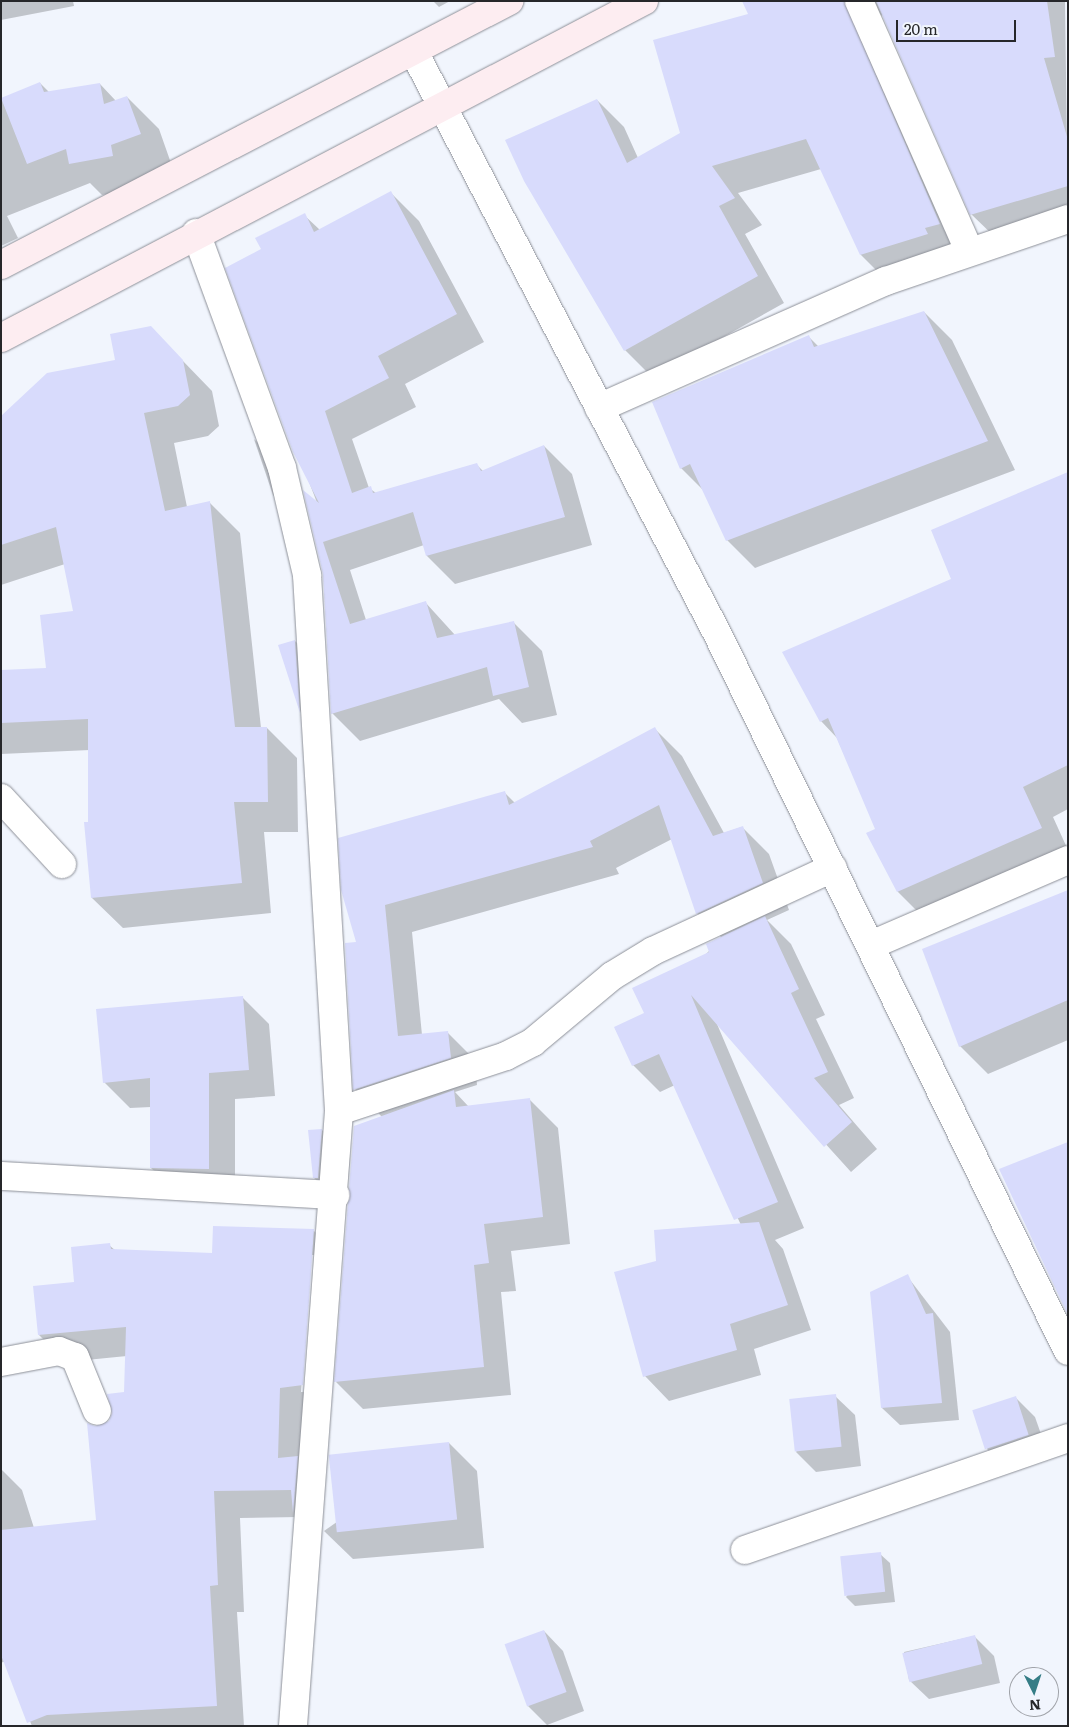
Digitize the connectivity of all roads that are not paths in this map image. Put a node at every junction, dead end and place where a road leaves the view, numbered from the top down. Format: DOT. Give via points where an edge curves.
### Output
graph roads {
  1 [pos="509,1"];
  2 [pos="644,1"];
  3 [pos="859,1"];
  4 [pos="414,52"];
  5 [pos="445,108"];
  6 [pos="1068,219"];
  7 [pos="196,234"];
  8 [pos="969,250"];
  9 [pos="1,265"];
  10 [pos="1,338"];
  11 [pos="599,408"];
  12 [pos="1,798"];
  13 [pos="1068,860"];
  14 [pos="62,864"];
  15 [pos="834,868"];
  16 [pos="871,945"];
  17 [pos="339,1110"];
  18 [pos="1,1176"];
  19 [pos="335,1195"];
  20 [pos="1068,1351"];
  21 [pos="1,1362"];
  22 [pos="97,1411"];
  23 [pos="1068,1438"];
  24 [pos="745,1550"];
  25 [pos="293,1726"];
  1 -- 4 [label="main road"];
  2 -- 5 [label="main road"];
  3 -- 8 [label="street"];
  4 -- 5 [label="street"];
  4 -- 9 [label="main road"];
  5 -- 7 [label="main road"];
  5 -- 11 [label="street"];
  6 -- 8 [label="street"];
  7 -- 10 [label="main road"];
  7 -- 17 [label="street" via="282,468 305,565"];
  8 -- 11 [label="street" via="886,281"];
  11 -- 15 [label="street"];
  12 -- 14 [label="street"];
  13 -- 16 [label="street"];
  15 -- 16 [label="street"];
  15 -- 17 [label="street" via="653,951 612,976 533,1042 506,1056"];
  16 -- 20 [label="street"];
  17 -- 19 [label="street"];
  18 -- 19 [label="street"];
  19 -- 25 [label="street"];
  21 -- 22 [label="street" via="59,1351 75,1357"];
  23 -- 24 [label="street"];
}
